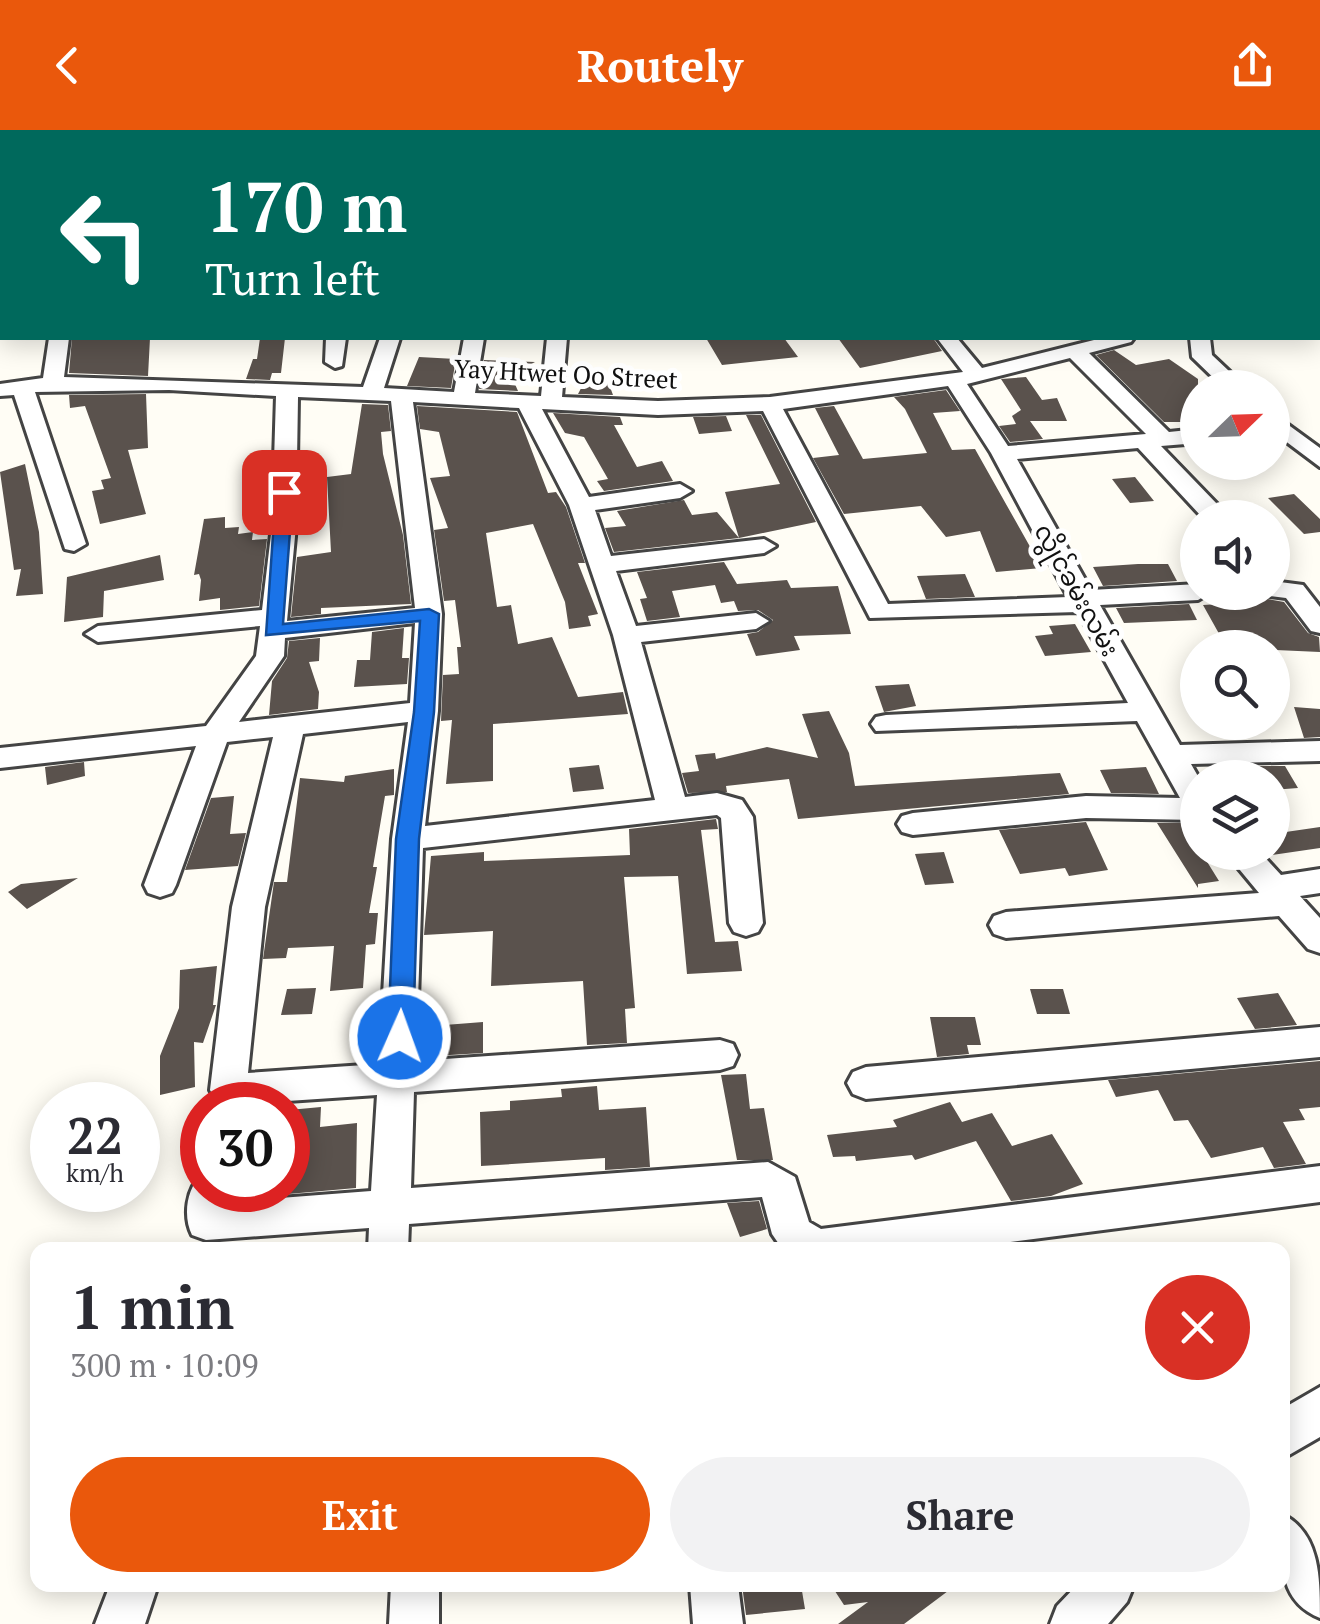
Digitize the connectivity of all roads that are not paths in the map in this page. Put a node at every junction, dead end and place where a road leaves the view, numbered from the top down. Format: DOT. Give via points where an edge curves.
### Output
graph roads {
  1 [pos="59,340"];
  2 [pos="336,340"];
  3 [pos="390,340"];
  4 [pos="474,340"];
  5 [pos="556,340"];
  6 [pos="948,340"];
  7 [pos="1051,340"];
  8 [pos="1116,340"];
  9 [pos="1200,340"];
  10 [pos="1070,351"];
  11 [pos="335,362"];
  12 [pos="1217,370"];
  13 [pos="966,378"];
  14 [pos="54,383"];
  15 [pos="11,388"];
  16 [pos="287,391"];
  17 [pos="387,393"];
  18 [pos="464,396"];
  19 [pos="538,400"];
  20 [pos="770,404"];
  21 [pos="1290,437"];
  22 [pos="1180,438"];
  23 [pos="1154,440"];
  24 [pos="1002,453"];
  25 [pos="1320,460"];
  26 [pos="680,491"];
  27 [pos="1201,500"];
  28 [pos="580,505"];
  29 [pos="74,544"];
  30 [pos="764,546"];
  31 [pos="599,565"];
  32 [pos="1290,590"];
  33 [pos="1180,593"];
  34 [pos="1082,601"];
  35 [pos="429,614"];
  36 [pos="756,621"];
  37 [pos="274,624"];
  38 [pos="1320,626"];
  39 [pos="98,634"];
  40 [pos="626,635"];
  41 [pos="1145,711"];
  42 [pos="424,712"];
  43 [pos="886,724"];
  44 [pos="290,727"];
  45 [pos="216,733"];
  46 [pos="1320,752"];
  47 [pos="1171,755"];
  48 [pos="0,758"];
  49 [pos="1180,772"];
  50 [pos="1180,806"];
  51 [pos="673,809"];
  52 [pos="913,824"];
  53 [pos="408,839"];
  54 [pos="1257,870"];
  55 [pos="1320,881"];
  56 [pos="160,886"];
  57 [pos="1280,895"];
  58 [pos="746,923"];
  59 [pos="1006,924"];
  60 [pos="1320,940"];
  61 [pos="1320,1042"];
  62 [pos="720,1055"];
  63 [pos="399,1077"];
  64 [pos="229,1082"];
  65 [pos="866,1083"];
  66 [pos="310,1088"];
  67 [pos="1320,1184"];
  68 [pos="390,1210"];
  69 [pos="208,1212"];
  70 [pos="388,1242"];
  71 [pos="807,1242"];
  72 [pos="861,1242"];
  73 [pos="1320,1409"];
  74 [pos="1290,1430"];
  75 [pos="1290,1550"];
  76 [pos="131,1592"];
  77 [pos="415,1592"];
  78 [pos="715,1592"];
  79 [pos="1104,1592"];
  80 [pos="1320,1594"];
  81 [pos="120,1624"];
  82 [pos="414,1624"];
  83 [pos="718,1624"];
  84 [pos="1076,1624"];
  1 -- 14 [label="street"];
  2 -- 11 [label="street"];
  3 -- 17 [label="street"];
  4 -- 18 [label="street"];
  5 -- 19 [label="street"];
  6 -- 13 [label="street, လွိုင်ခမ်းလမ်း"];
  7 -- 10 [label="street"];
  8 -- 10 [label="street, Yay Htwet Oo Street"];
  9 -- 12 [label="street" via="1202,357"];
  10 -- 13 [label="street, Yay Htwet Oo Street"];
  10 -- 23 [label="street"];
  13 -- 20 [label="street, Yay Htwet Oo Street"];
  13 -- 24 [label="street, လွိုင်ခမ်းလမ်း"];
  14 -- 15 [label="street, Yay Htwet Oo Street"];
  14 -- 16 [label="street, Yay Htwet Oo Street"];
  15 -- 29 [label="street"];
  16 -- 17 [label="street, Yay Htwet Oo Street"];
  16 -- 37 [label="street"];
  17 -- 18 [label="street, Yay Htwet Oo Street"];
  17 -- 35 [label="street"];
  18 -- 19 [label="street, Yay Htwet Oo Street"];
  19 -- 20 [label="street, Yay Htwet Oo Street" via="658,408"];
  19 -- 28 [label="street"];
  20 -- 34 [label="street" via="880,612"];
  21 -- 25 [label="street"];
  22 -- 23 [label="street"];
  23 -- 24 [label="street"];
  23 -- 27 [label="street"];
  24 -- 34 [label="street, လွိုင်ခမ်းလမ်း"];
  26 -- 28 [label="street"];
  28 -- 31 [label="street"];
  30 -- 31 [label="street"];
  31 -- 40 [label="street"];
  32 -- 38 [label="street"];
  33 -- 34 [label="street"];
  34 -- 41 [label="street, လွိုင်ခမ်းလမ်း"];
  35 -- 37 [label="street"];
  35 -- 42 [label="street"];
  36 -- 40 [label="street"];
  37 -- 39 [label="street"];
  37 -- 45 [label="street" via="270,656"];
  40 -- 51 [label="street"];
  41 -- 43 [label="street"];
  41 -- 47 [label="street, လွိုင်ခမ်းလမ်း"];
  42 -- 44 [label="street"];
  42 -- 53 [label="street"];
  44 -- 45 [label="street"];
  44 -- 64 [label="street" via="252,871 232,1003"];
  45 -- 48 [label="street"];
  45 -- 56 [label="street"];
  46 -- 47 [label="street"];
  47 -- 49 [label="street, လွိုင်ခမ်းလမ်း"];
  50 -- 52 [label="street" via="1086,807"];
  51 -- 53 [label="street"];
  51 -- 58 [label="street" via="732,808"];
  53 -- 63 [label="street"];
  54 -- 57 [label="street"];
  55 -- 57 [label="street"];
  57 -- 59 [label="street"];
  57 -- 60 [label="street"];
  61 -- 65 [label="street"];
  62 -- 63 [label="street"];
  63 -- 66 [label="street"];
  63 -- 68 [label="street"];
  67 -- 72 [label="street" via="1178,1207"];
  68 -- 69 [label="street" via="206,1222"];
  68 -- 70 [label="street"];
  68 -- 71 [label="street" via="768,1179 787,1196 792,1234"];
  73 -- 74 [label="street"];
  75 -- 80 [label="street"];
  76 -- 81 [label="street"];
  77 -- 82 [label="street"];
  78 -- 83 [label="street"];
  79 -- 84 [label="street"];
}
